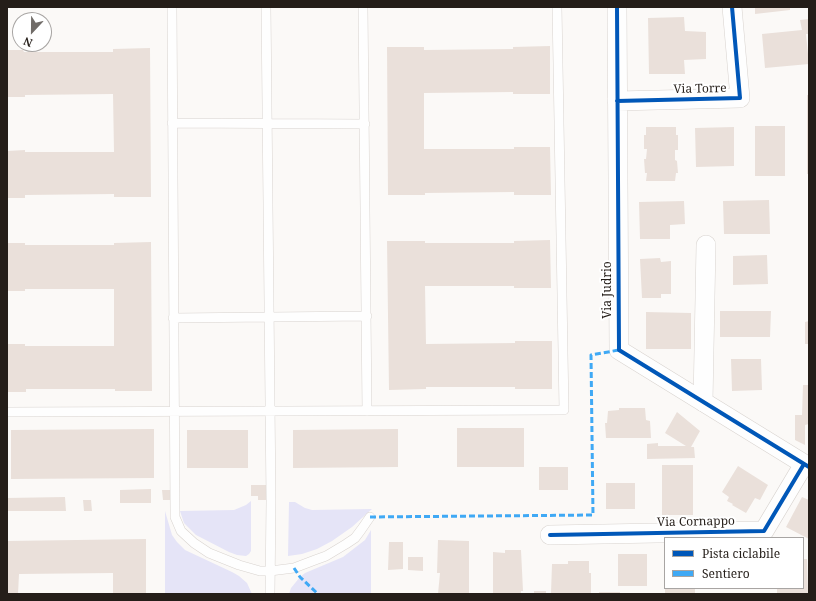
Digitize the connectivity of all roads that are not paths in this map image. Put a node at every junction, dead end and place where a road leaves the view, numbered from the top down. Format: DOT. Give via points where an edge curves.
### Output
graph roads {
  1 [pos="172,7"];
  2 [pos="266,7"];
  3 [pos="364,7"];
  4 [pos="557,7"];
  5 [pos="617,7"];
  6 [pos="732,7"];
  7 [pos="617,100"];
  8 [pos="172,123"];
  9 [pos="267,124"];
  10 [pos="365,124"];
  11 [pos="706,245"];
  12 [pos="366,316"];
  13 [pos="269,317"];
  14 [pos="173,318"];
  15 [pos="703,402"];
  16 [pos="270,411"];
  17 [pos="367,411"];
  18 [pos="7,412"];
  19 [pos="174,412"];
  20 [pos="807,466"];
  21 [pos="370,517"];
  22 [pos="550,534"];
  23 [pos="270,571"];
  24 [pos="270,594"];
  1 -- 8 [label="lane"];
  2 -- 9 [label="lane"];
  3 -- 10 [label="lane"];
  4 -- 17 [label="lane" via="564,410"];
  5 -- 7 [label="street, Via Judrio"];
  6 -- 7 [label="street, Via Torre" via="740,98"];
  7 -- 15 [label="street, Via Judrio" via="619,350"];
  8 -- 9 [label="lane"];
  8 -- 14 [label="lane"];
  9 -- 10 [label="lane"];
  9 -- 13 [label="lane"];
  10 -- 12 [label="lane"];
  11 -- 15 [label="street"];
  12 -- 13 [label="lane"];
  12 -- 17 [label="lane"];
  13 -- 14 [label="lane"];
  13 -- 16 [label="lane"];
  14 -- 19 [label="lane"];
  15 -- 20 [label="street, Via Judrio"];
  16 -- 17 [label="lane"];
  16 -- 19 [label="lane"];
  16 -- 23 [label="lane"];
  18 -- 19 [label="lane"];
  19 -- 23 [label="lane" via="175,511 181,531 201,549 218,557 260,571"];
  20 -- 22 [label="street, Via Cornappo" via="764,531"];
  21 -- 23 [label="lane" via="355,538 336,550 294,568"];
  23 -- 24 [label="lane"];
}
